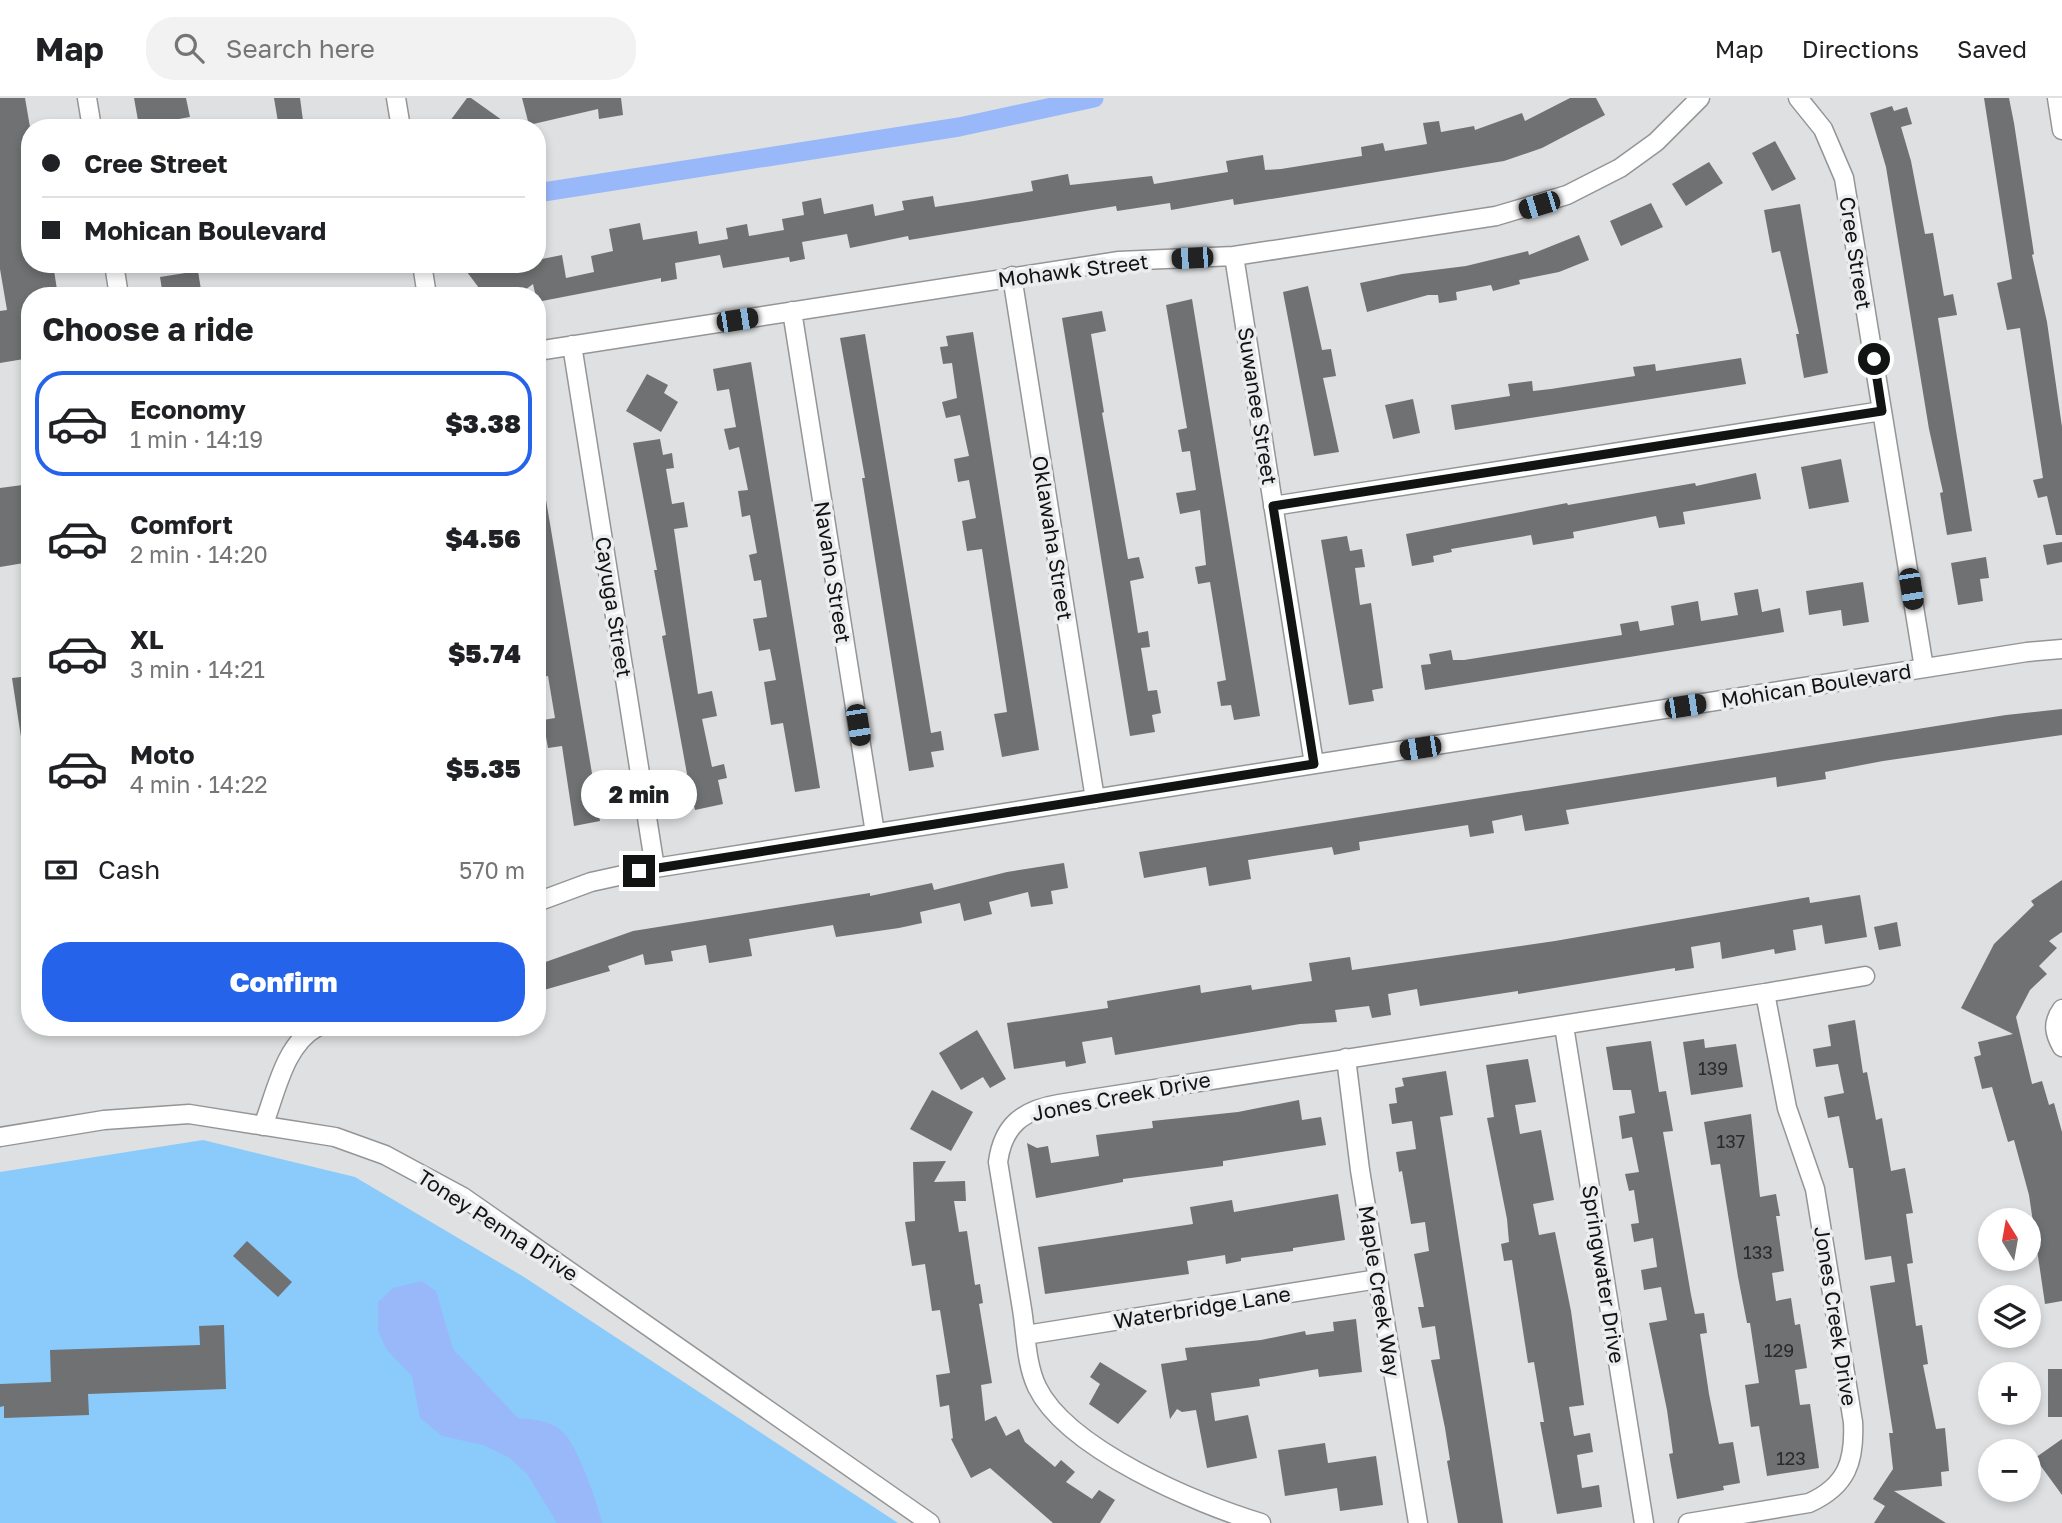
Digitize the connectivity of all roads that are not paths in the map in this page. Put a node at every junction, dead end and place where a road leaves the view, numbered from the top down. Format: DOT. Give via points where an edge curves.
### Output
graph roads {
  1 [pos="87,98"];
  2 [pos="396,98"];
  3 [pos="1700,98"];
  4 [pos="1798,98"];
  5 [pos="2057,98"];
  6 [pos="90,119"];
  7 [pos="400,119"];
  8 [pos="2062,130"];
  9 [pos="1234,256"];
  10 [pos="1012,276"];
  11 [pos="792,311"];
  12 [pos="572,345"];
  13 [pos="546,349"];
  14 [pos="1882,411"];
  15 [pos="1273,506"];
  16 [pos="2062,649"];
  17 [pos="1924,668"];
  18 [pos="1314,764"];
  19 [pos="1095,799"];
  20 [pos="875,833"];
  21 [pos="655,868"];
  22 [pos="546,899"];
  23 [pos="1865,976"];
  24 [pos="1765,993"];
  25 [pos="2062,1009"];
  26 [pos="1564,1026"];
  27 [pos="303,1036"];
  28 [pos="2062,1047"];
  29 [pos="1346,1058"];
  30 [pos="264,1126"];
  31 [pos="0,1137"];
  32 [pos="1378,1279"];
  33 [pos="1026,1335"];
  34 [pos="930,1523"];
  35 [pos="1261,1523"];
  36 [pos="1418,1523"];
  37 [pos="1644,1523"];
  38 [pos="1688,1523"];
  1 -- 6 [label="street"];
  2 -- 7 [label="street"];
  3 -- 9 [label="street, Mohawk Street" via="1656,142 1620,168 1554,200 1496,216"];
  4 -- 14 [label="street, Cree Street" via="1823,129 1844,178"];
  5 -- 8 [label="street"];
  9 -- 10 [label="street, Mohawk Street" via="1119,261"];
  9 -- 15 [label="street, Suwanee Street"];
  10 -- 11 [label="street, Mohawk Street"];
  10 -- 19 [label="street, Oklawaha Street"];
  11 -- 12 [label="street, Mohawk Street"];
  11 -- 20 [label="street, Navaho Street"];
  12 -- 13 [label="street, Mohawk Street"];
  12 -- 21 [label="street, Cayuga Street"];
  14 -- 15 [label="street"];
  14 -- 17 [label="street, Cree Street"];
  15 -- 18 [label="street, Suwanee Street"];
  16 -- 17 [label="street, Mohican Boulevard"];
  17 -- 18 [label="street, Mohican Boulevard"];
  18 -- 19 [label="street, Mohican Boulevard"];
  19 -- 20 [label="street, Mohican Boulevard"];
  20 -- 21 [label="street, Mohican Boulevard"];
  21 -- 22 [label="street, Mohican Boulevard"];
  23 -- 24 [label="street, Jones Creek Drive"];
  24 -- 26 [label="street, Jones Creek Drive"];
  24 -- 38 [label="street, Jones Creek Drive" via="1787,1108 1815,1189 1854,1452 1840,1483 1819,1499"];
  25 -- 28 [label="street" via="2055,1031"];
  26 -- 29 [label="street, Jones Creek Drive"];
  26 -- 37 [label="street, Springwater Drive"];
  27 -- 30 [label="street" via="290,1053"];
  29 -- 32 [label="street, Maple Creek Way"];
  29 -- 33 [label="street, Jones Creek Drive" via="1040,1107 1009,1126 1000,1142 998,1162"];
  30 -- 31 [label="street, Toney Penna Drive" via="189,1114 153,1115"];
  30 -- 34 [label="street, Toney Penna Drive" via="335,1137 385,1155 463,1197"];
  32 -- 33 [label="street, Waterbridge Lane"];
  32 -- 36 [label="street, Maple Creek Way"];
  33 -- 35 [label="street, Jones Creek Drive" via="1036,1385 1048,1406 1069,1427 1151,1479"];
}
